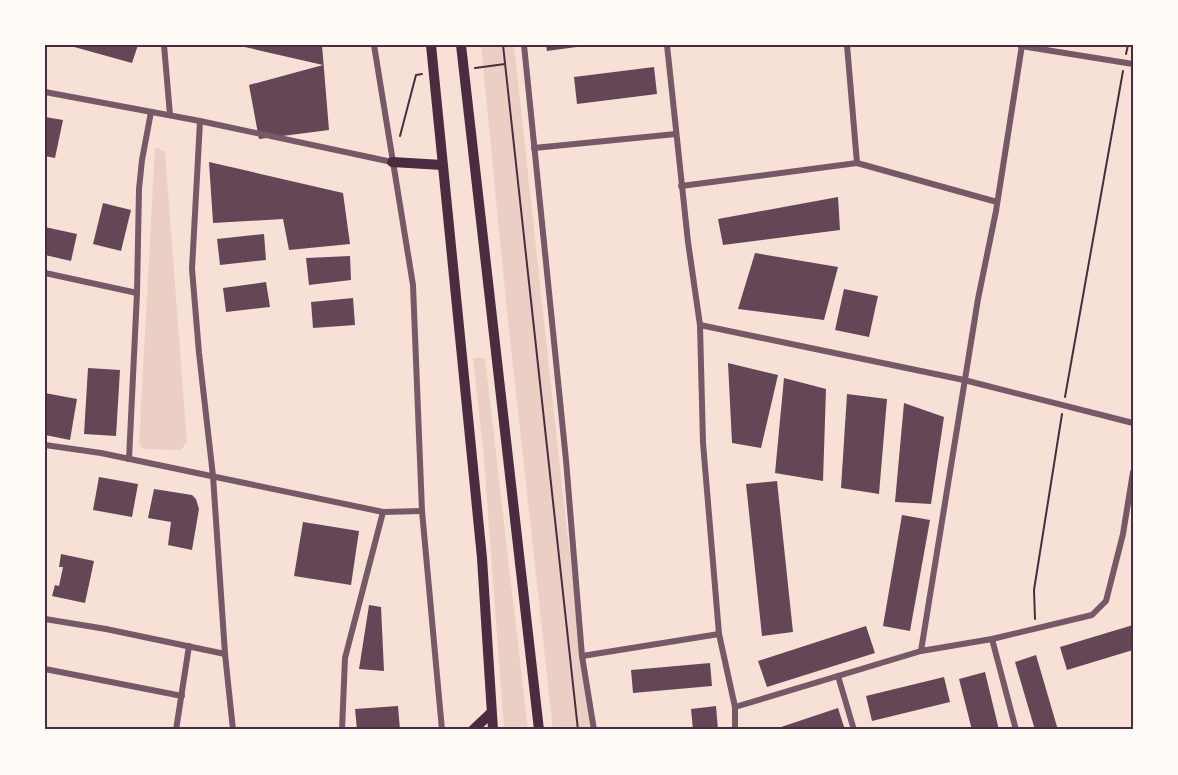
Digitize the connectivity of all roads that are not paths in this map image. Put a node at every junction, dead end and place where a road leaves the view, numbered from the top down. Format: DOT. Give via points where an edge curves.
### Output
graph roads {
  1 [pos="164,45"];
  2 [pos="374,45"];
  3 [pos="431,45"];
  4 [pos="461,45"];
  5 [pos="524,45"];
  6 [pos="668,45"];
  7 [pos="847,45"];
  8 [pos="1021,46"];
  9 [pos="1133,64"];
  10 [pos="45,92"];
  11 [pos="151,112"];
  12 [pos="170,115"];
  13 [pos="200,121"];
  14 [pos="676,134"];
  15 [pos="534,148"];
  16 [pos="392,162"];
  17 [pos="857,163"];
  18 [pos="442,165"];
  19 [pos="681,186"];
  20 [pos="997,202"];
  21 [pos="45,273"];
  22 [pos="137,293"];
  23 [pos="700,325"];
  24 [pos="964,381"];
  25 [pos="1133,423"];
  26 [pos="45,446"];
  27 [pos="129,459"];
  28 [pos="1133,472"];
  29 [pos="213,476"];
  30 [pos="383,512"];
  31 [pos="422,512"];
  32 [pos="45,619"];
  33 [pos="719,634"];
  34 [pos="992,639"];
  35 [pos="189,646"];
  36 [pos="921,651"];
  37 [pos="225,654"];
  38 [pos="582,656"];
  39 [pos="45,669"];
  40 [pos="838,676"];
  41 [pos="182,696"];
  42 [pos="735,707"];
  43 [pos="492,713"];
  44 [pos="176,730"];
  45 [pos="233,730"];
  46 [pos="342,730"];
  47 [pos="442,730"];
  48 [pos="472,730"];
  49 [pos="492,730"];
  50 [pos="539,730"];
  51 [pos="594,730"];
  52 [pos="735,730"];
  53 [pos="854,730"];
  54 [pos="1016,730"];
  1 -- 12 [label="street"];
  2 -- 16 [label="street"];
  3 -- 18 [label="highway"];
  4 -- 50 [label="highway"];
  5 -- 15 [label="street"];
  6 -- 14 [label="street"];
  7 -- 17 [label="street"];
  8 -- 9 [label="street"];
  8 -- 20 [label="street"];
  10 -- 11 [label="street"];
  11 -- 12 [label="street"];
  11 -- 22 [label="street" via="139,189"];
  12 -- 13 [label="street"];
  13 -- 16 [label="street"];
  13 -- 29 [label="street" via="192,269"];
  14 -- 15 [label="street"];
  14 -- 19 [label="street"];
  15 -- 38 [label="street" via="567,460"];
  16 -- 18 [label="highway"];
  16 -- 31 [label="street" via="413,285"];
  17 -- 19 [label="street"];
  17 -- 20 [label="street"];
  18 -- 43 [label="highway" via="482,558"];
  19 -- 23 [label="street"];
  20 -- 24 [label="street"];
  21 -- 22 [label="street"];
  22 -- 27 [label="street"];
  23 -- 24 [label="street"];
  23 -- 33 [label="street" via="703,442"];
  24 -- 25 [label="street"];
  24 -- 36 [label="street"];
  26 -- 27 [label="street"];
  27 -- 29 [label="street"];
  28 -- 34 [label="street" via="1106,601 1092,615"];
  29 -- 30 [label="street"];
  29 -- 37 [label="street"];
  30 -- 31 [label="street"];
  30 -- 46 [label="street" via="345,658"];
  31 -- 47 [label="street"];
  32 -- 35 [label="street"];
  33 -- 38 [label="street"];
  33 -- 42 [label="street"];
  34 -- 36 [label="street"];
  34 -- 54 [label="street"];
  35 -- 37 [label="street"];
  35 -- 41 [label="street"];
  36 -- 40 [label="street"];
  37 -- 45 [label="street"];
  38 -- 51 [label="street"];
  39 -- 41 [label="street"];
  40 -- 42 [label="street"];
  40 -- 53 [label="street"];
  41 -- 44 [label="street"];
  42 -- 52 [label="street"];
  43 -- 48 [label="highway"];
  43 -- 49 [label="highway"];
}
